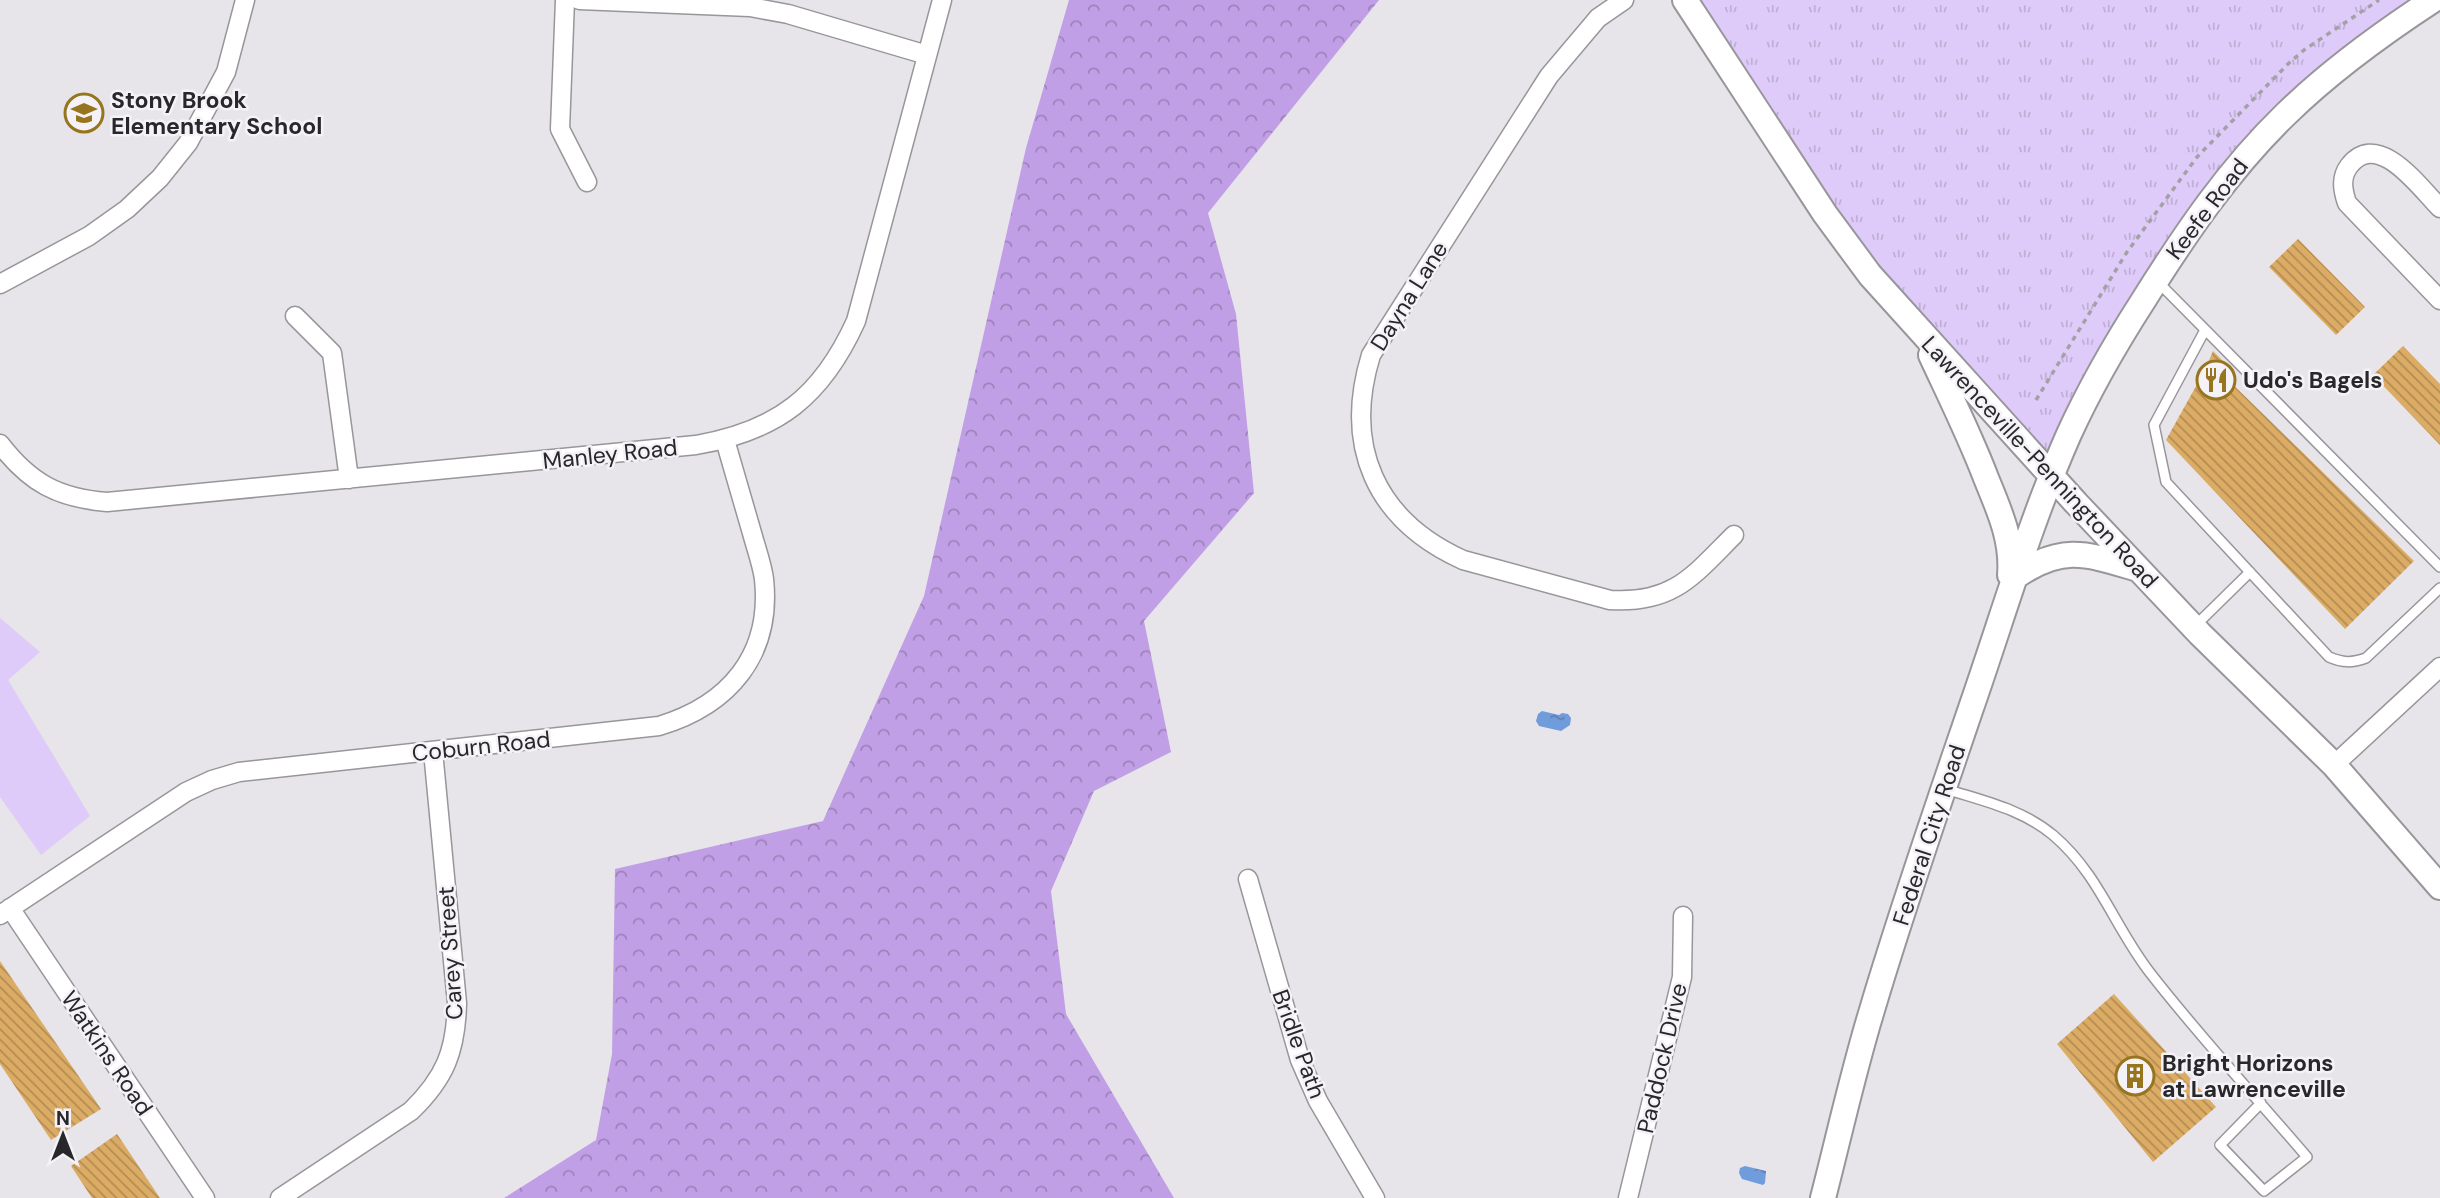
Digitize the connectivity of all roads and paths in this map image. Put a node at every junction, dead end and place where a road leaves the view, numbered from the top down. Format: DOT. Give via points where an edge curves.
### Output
graph roads {
  1 [pos="245,0"];
  2 [pos="565,0"];
  3 [pos="579,0"];
  4 [pos="942,0"];
  5 [pos="1624,0"];
  6 [pos="1685,0"];
  7 [pos="2379,0"];
  8 [pos="2433,0"];
  9 [pos="927,55"];
  10 [pos="587,182"];
  11 [pos="2440,208"];
  12 [pos="2156,280"];
  13 [pos="0,284"];
  14 [pos="2440,300"];
  15 [pos="295,316"];
  16 [pos="2205,330"];
  17 [pos="1920,332"];
  18 [pos="2036,400"];
  19 [pos="725,440"];
  20 [pos="0,444"];
  21 [pos="2052,477"];
  22 [pos="349,479"];
  23 [pos="1734,535"];
  24 [pos="2440,567"];
  25 [pos="2139,569"];
  26 [pos="2250,572"];
  27 [pos="2012,587"];
  28 [pos="2440,588"];
  29 [pos="2194,627"];
  30 [pos="2440,667"];
  31 [pos="433,751"];
  32 [pos="2333,765"];
  33 [pos="1944,789"];
  34 [pos="1248,879"];
  35 [pos="2440,887"];
  36 [pos="5,911"];
  37 [pos="1683,916"];
  38 [pos="2260,1102"];
  39 [pos="205,1198"];
  40 [pos="280,1198"];
  41 [pos="1375,1198"];
  42 [pos="1628,1198"];
  43 [pos="1823,1198"];
  1 -- 13 [label="street" via="226,72 188,143 160,178 89,236"];
  2 -- 10 [label="street" via="560,129"];
  3 -- 9 [label="street" via="788,14"];
  4 -- 9 [label="street, Manley Road"];
  5 -- 23 [label="street, Dayna Lane" via="1598,18 1549,76 1371,355 1363,381 1361,432 1368,461 1389,503 1416,533 1441,550 1610,600 1658,597 1689,581"];
  6 -- 17 [label="street, Lawrenceville-Pennington Road" via="1825,214"];
  7 -- 18 [label="path" via="2304,50 2197,157 2127,252"];
  8 -- 12 [label="street, Keefe Road" via="2367,45 2285,115 2206,206"];
  9 -- 19 [label="street, Manley Road" via="856,321 842,351 826,375 797,403 753,430"];
  11 -- 14 [label="street" via="2393,159 2382,154 2358,158 2343,178 2347,203"];
  12 -- 16 [label="lane"];
  12 -- 21 [label="street, Keefe Road" via="2086,400"];
  15 -- 22 [label="street" via="332,353"];
  16 -- 24 [label="lane"];
  16 -- 26 [label="lane" via="2154,425 2166,482"];
  17 -- 21 [label="street, Lawrenceville-Pennington Road"];
  17 -- 27 [label="street" via="1973,443 2007,531"];
  19 -- 22 [label="street, Manley Road"];
  19 -- 31 [label="street, Coburn Road" via="764,576 766,601 755,648 726,691 704,709 659,726"];
  20 -- 22 [label="street, Manley Road" via="33,480 81,500 107,502"];
  21 -- 25 [label="street, Lawrenceville-Pennington Road"];
  21 -- 27 [label="street, Federal City Road"];
  25 -- 27 [label="street" via="2093,556 2065,554 2036,562"];
  25 -- 29 [label="street, Lawrenceville-Pennington Road"];
  26 -- 28 [label="lane" via="2329,657 2340,662 2366,658"];
  26 -- 29 [label="lane"];
  27 -- 33 [label="street, Federal City Road"];
  29 -- 32 [label="street, Lawrenceville-Pennington Road"];
  30 -- 32 [label="street"];
  31 -- 36 [label="street, Coburn Road" via="239,772 212,780 186,792"];
  31 -- 40 [label="street, Carey Street" via="457,1003 452,1051 442,1075 411,1111"];
  32 -- 35 [label="street, Lawrenceville-Pennington Road"];
  33 -- 38 [label="lane" via="2007,807 2029,818 2072,853 2088,871 2150,972"];
  33 -- 43 [label="street, Federal City Road" via="1871,1012"];
  34 -- 41 [label="street, Bridle Path" via="1300,1060 1318,1101"];
  36 -- 39 [label="street, Watkins Road"];
  37 -- 42 [label="street, Paddock Drive" via="1682,977"];
  38 -- 38 [label="lane" via="2307,1157 2264,1191 2220,1145"];
}
